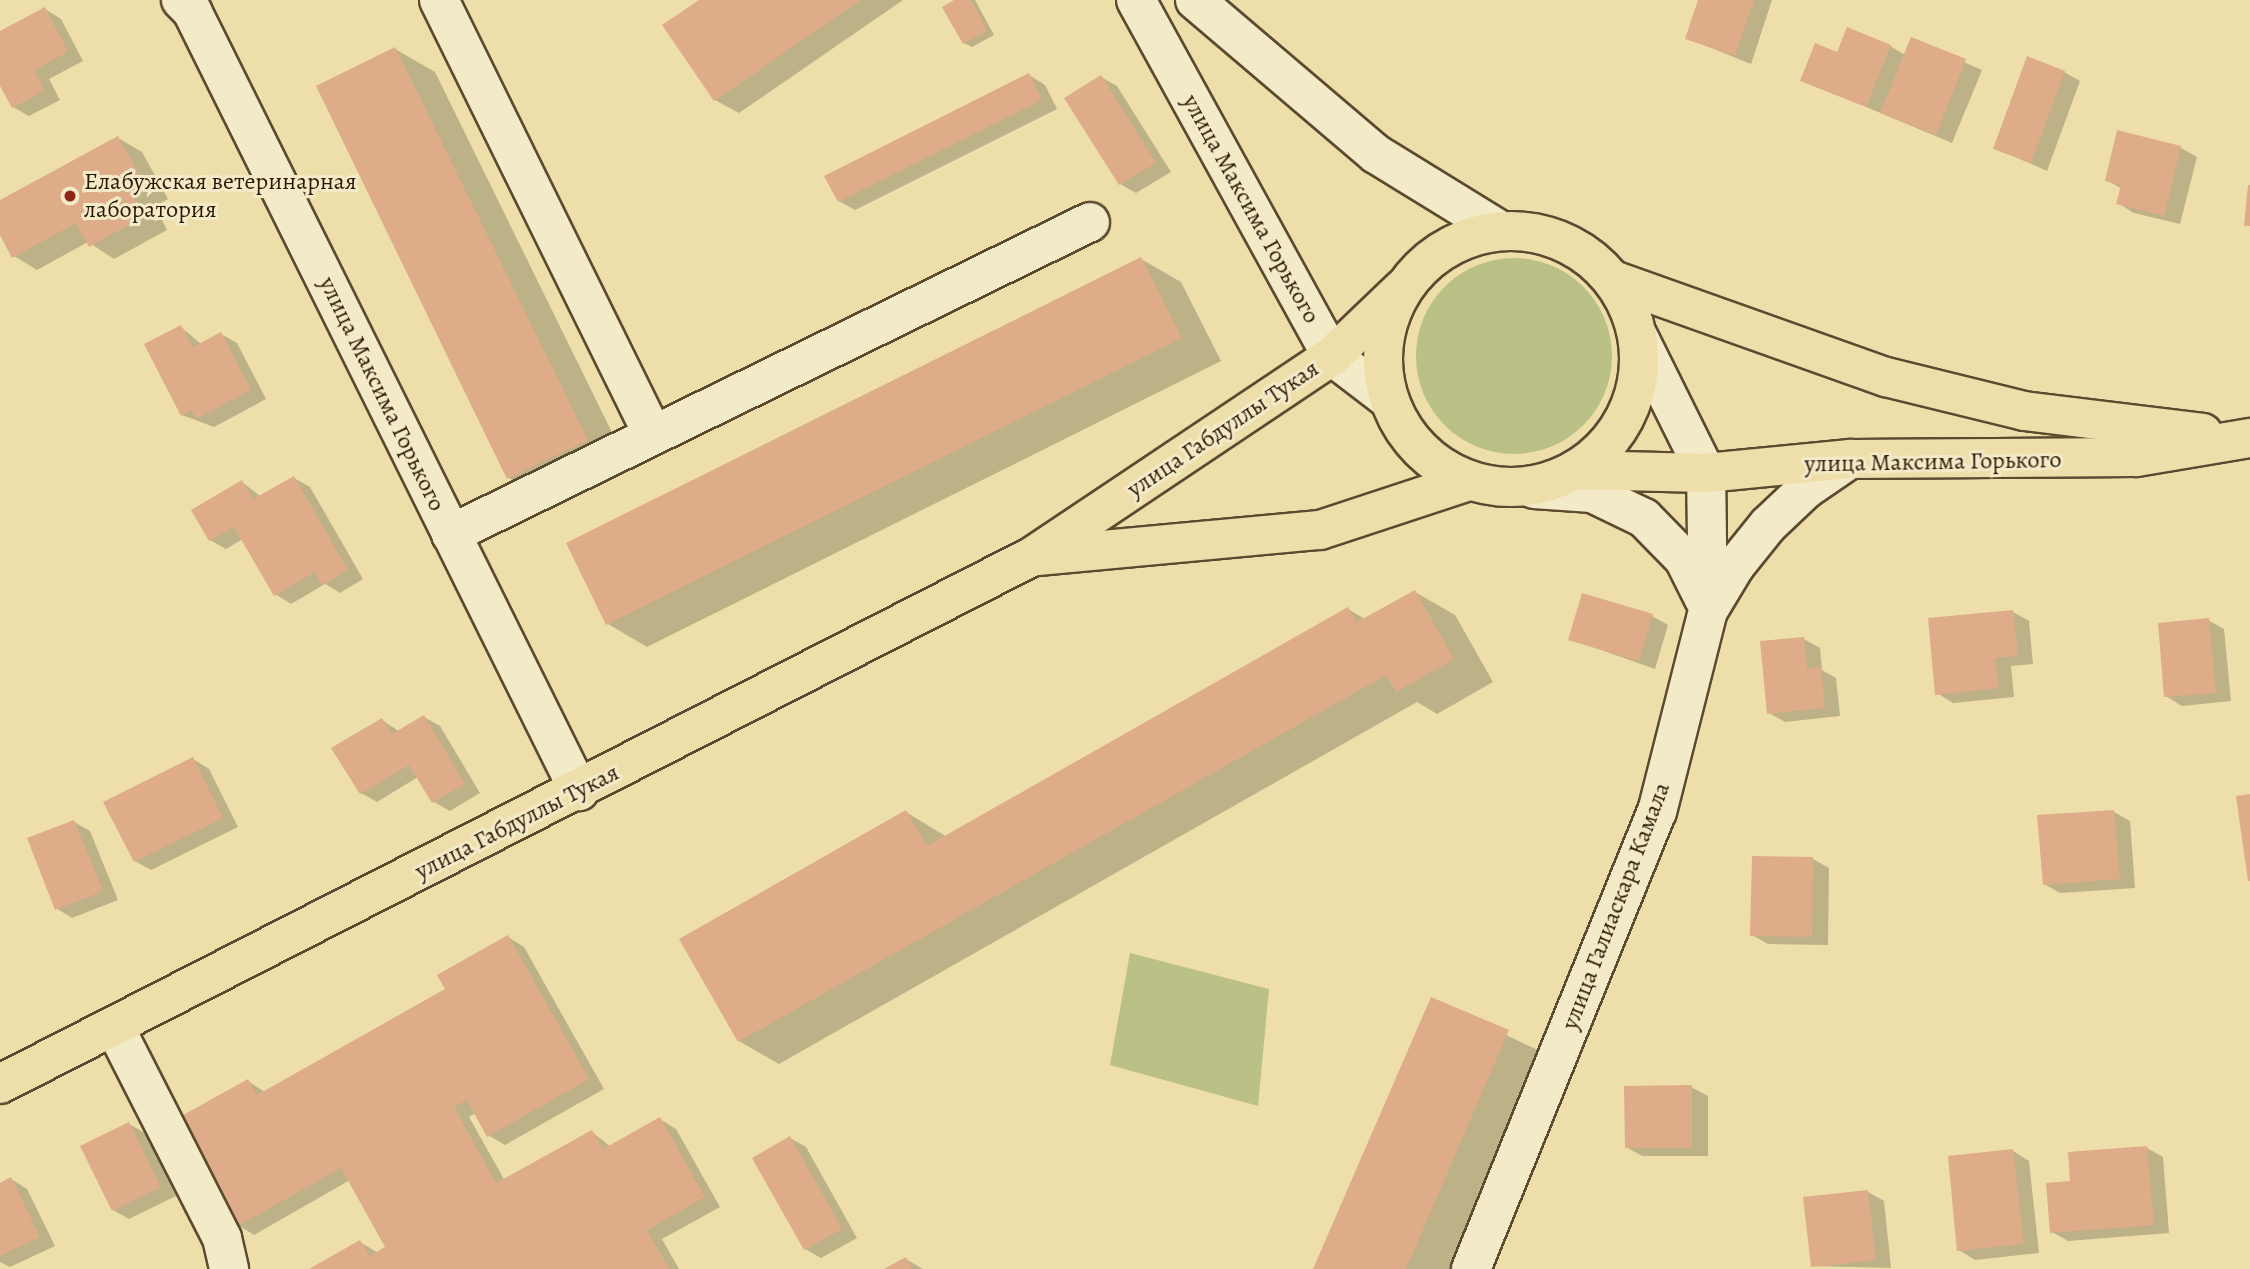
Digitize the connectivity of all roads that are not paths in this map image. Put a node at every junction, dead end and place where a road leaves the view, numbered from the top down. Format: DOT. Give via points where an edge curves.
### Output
graph roads {
  1 [pos="439,0"];
  2 [pos="1136,0"];
  3 [pos="1195,0"];
  4 [pos="198,4"];
  5 [pos="1090,222"];
  6 [pos="1499,229"];
  7 [pos="1613,280"];
  8 [pos="1402,289"];
  9 [pos="1638,336"];
  10 [pos="1332,356"];
  11 [pos="1388,398"];
  12 [pos="653,435"];
  13 [pos="2248,438"];
  14 [pos="1850,459"];
  15 [pos="1576,470"];
  16 [pos="1706,473"];
  17 [pos="1469,481"];
  18 [pos="1534,489"];
  19 [pos="451,534"];
  20 [pos="1033,556"];
  21 [pos="1708,611"];
  22 [pos="579,791"];
  23 [pos="114,1026"];
  24 [pos="0,1084"];
  25 [pos="1478,1266"];
  26 [pos="229,1269"];
  1 -- 12 [label="street"];
  2 -- 10 [label="street, улица Максима Горького"];
  3 -- 6 [label="street" via="1376,154"];
  4 -- 19 [label="street, улица Максима Горького"];
  5 -- 12 [label="street"];
  6 -- 7 [label="main road, улица Максима Горького" via="1542,233 1571,246"];
  6 -- 8 [label="main road, улица Максима Горького" via="1444,248 1420,266"];
  7 -- 9 [label="main road, улица Максима Горького"];
  7 -- 13 [label="main road, улица Максима Горького" via="1923,386 2024,411"];
  8 -- 10 [label="main road, улица Габдуллы Тукая"];
  8 -- 11 [label="main road, улица Максима Горького" via="1385,336 1382,361"];
  9 -- 15 [label="main road, улица Максима Горького" via="1639,375 1628,413 1606,445"];
  9 -- 16 [label="street, улица Галиаскара Камала"];
  10 -- 11 [label="street, улица Максима Горького"];
  10 -- 20 [label="main road, улица Габдуллы Тукая"];
  11 -- 17 [label="main road, улица Максима Горького" via="1415,443 1434,462"];
  12 -- 19 [label="street"];
  13 -- 14 [label="main road, улица Максима Горького" via="2136,457"];
  14 -- 16 [label="main road, улица Максима Горького"];
  14 -- 21 [label="street" via="1806,489 1768,525 1735,566"];
  15 -- 16 [label="main road, улица Максима Горького"];
  15 -- 18 [label="main road, улица Максима Горького"];
  16 -- 21 [label="street, улица Галиаскара Камала"];
  17 -- 18 [label="main road, улица Максима Горького"];
  17 -- 20 [label="main road, улица Габдуллы Тукая" via="1320,530"];
  18 -- 21 [label="street" via="1592,493 1644,518 1684,559"];
  19 -- 22 [label="street, улица Максима Горького"];
  20 -- 22 [label="main road, улица Габдуллы Тукая"];
  21 -- 25 [label="street, улица Галиаскара Камала" via="1657,812"];
  22 -- 23 [label="main road, улица Габдуллы Тукая"];
  23 -- 24 [label="main road, улица Габдуллы Тукая"];
  23 -- 26 [label="street" via="222,1238"];
}
